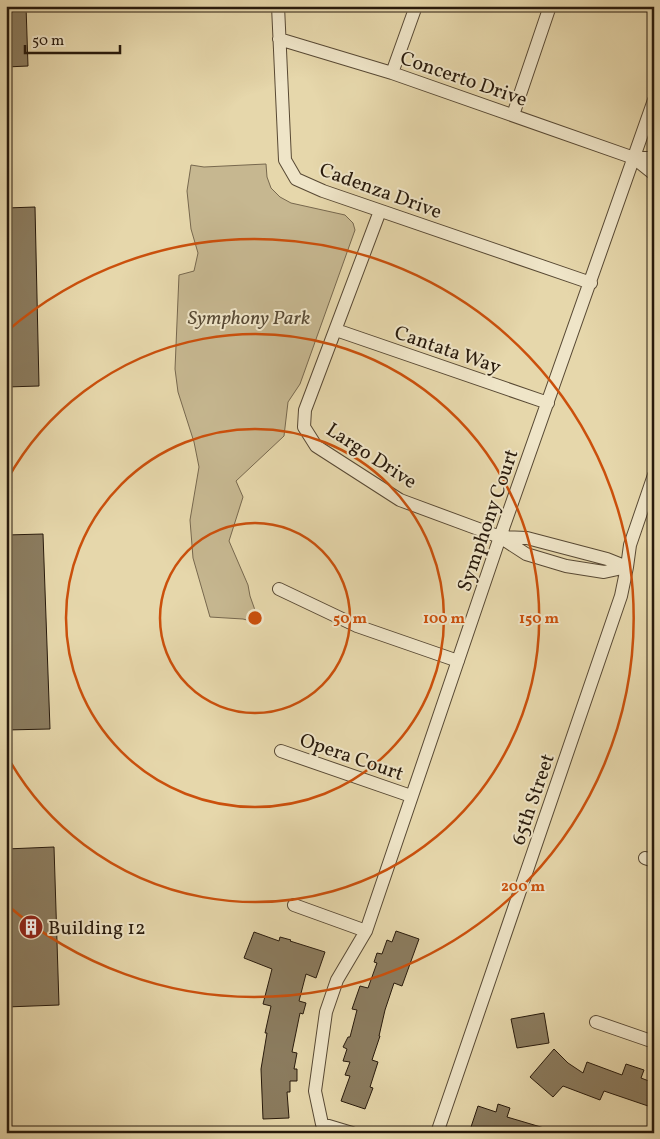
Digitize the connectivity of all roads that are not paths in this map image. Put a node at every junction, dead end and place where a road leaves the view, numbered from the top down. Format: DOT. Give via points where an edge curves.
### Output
graph roads {
  1 [pos="278,6"];
  2 [pos="416,6"];
  3 [pos="550,6"];
  4 [pos="279,39"];
  5 [pos="392,73"];
  6 [pos="654,100"];
  7 [pos="513,115"];
  8 [pos="634,158"];
  9 [pos="654,158"];
  10 [pos="654,174"];
  11 [pos="380,211"];
  12 [pos="590,283"];
  13 [pos="336,330"];
  14 [pos="548,403"];
  15 [pos="654,475"];
  16 [pos="500,537"];
  17 [pos="628,568"];
  18 [pos="279,589"];
  19 [pos="458,660"];
  20 [pos="281,751"];
  21 [pos="411,796"];
  22 [pos="294,905"];
  23 [pos="366,931"];
  24 [pos="596,1022"];
  25 [pos="654,1042"];
  26 [pos="352,1133"];
  27 [pos="437,1133"];
  1 -- 4 [label="street, Cadenza Drive"];
  2 -- 5 [label="street"];
  3 -- 7 [label="street"];
  4 -- 5 [label="street, Concerto Drive"];
  4 -- 11 [label="street, Cadenza Drive" via="285,160 296,179"];
  5 -- 7 [label="street, Concerto Drive"];
  6 -- 8 [label="street, Symphony Court"];
  7 -- 8 [label="street, Concerto Drive"];
  8 -- 9 [label="street, Concerto Drive"];
  8 -- 10 [label="street, Concerto Drive"];
  8 -- 12 [label="street, Symphony Court"];
  11 -- 12 [label="street, Cadenza Drive"];
  11 -- 13 [label="street, Largo Drive"];
  12 -- 14 [label="street, Symphony Court"];
  13 -- 14 [label="street, Cantata Way"];
  13 -- 16 [label="street, Largo Drive" via="306,410 304,427 316,446 400,500"];
  14 -- 16 [label="street, Symphony Court"];
  15 -- 17 [label="street, 65th Street" via="630,545"];
  16 -- 17 [label="street, Largo Drive" via="527,538 607,559"];
  16 -- 19 [label="street, Symphony Court"];
  17 -- 27 [label="street, 65th Street"];
  18 -- 19 [label="street" via="357,626"];
  19 -- 21 [label="street, Symphony Court"];
  20 -- 21 [label="street, Opera Court"];
  21 -- 23 [label="street, Symphony Court"];
  22 -- 23 [label="street"];
  23 -- 26 [label="street, Symphony Court" via="337,980 326,1012 315,1091 322,1124"];
  24 -- 25 [label="street"];
}
